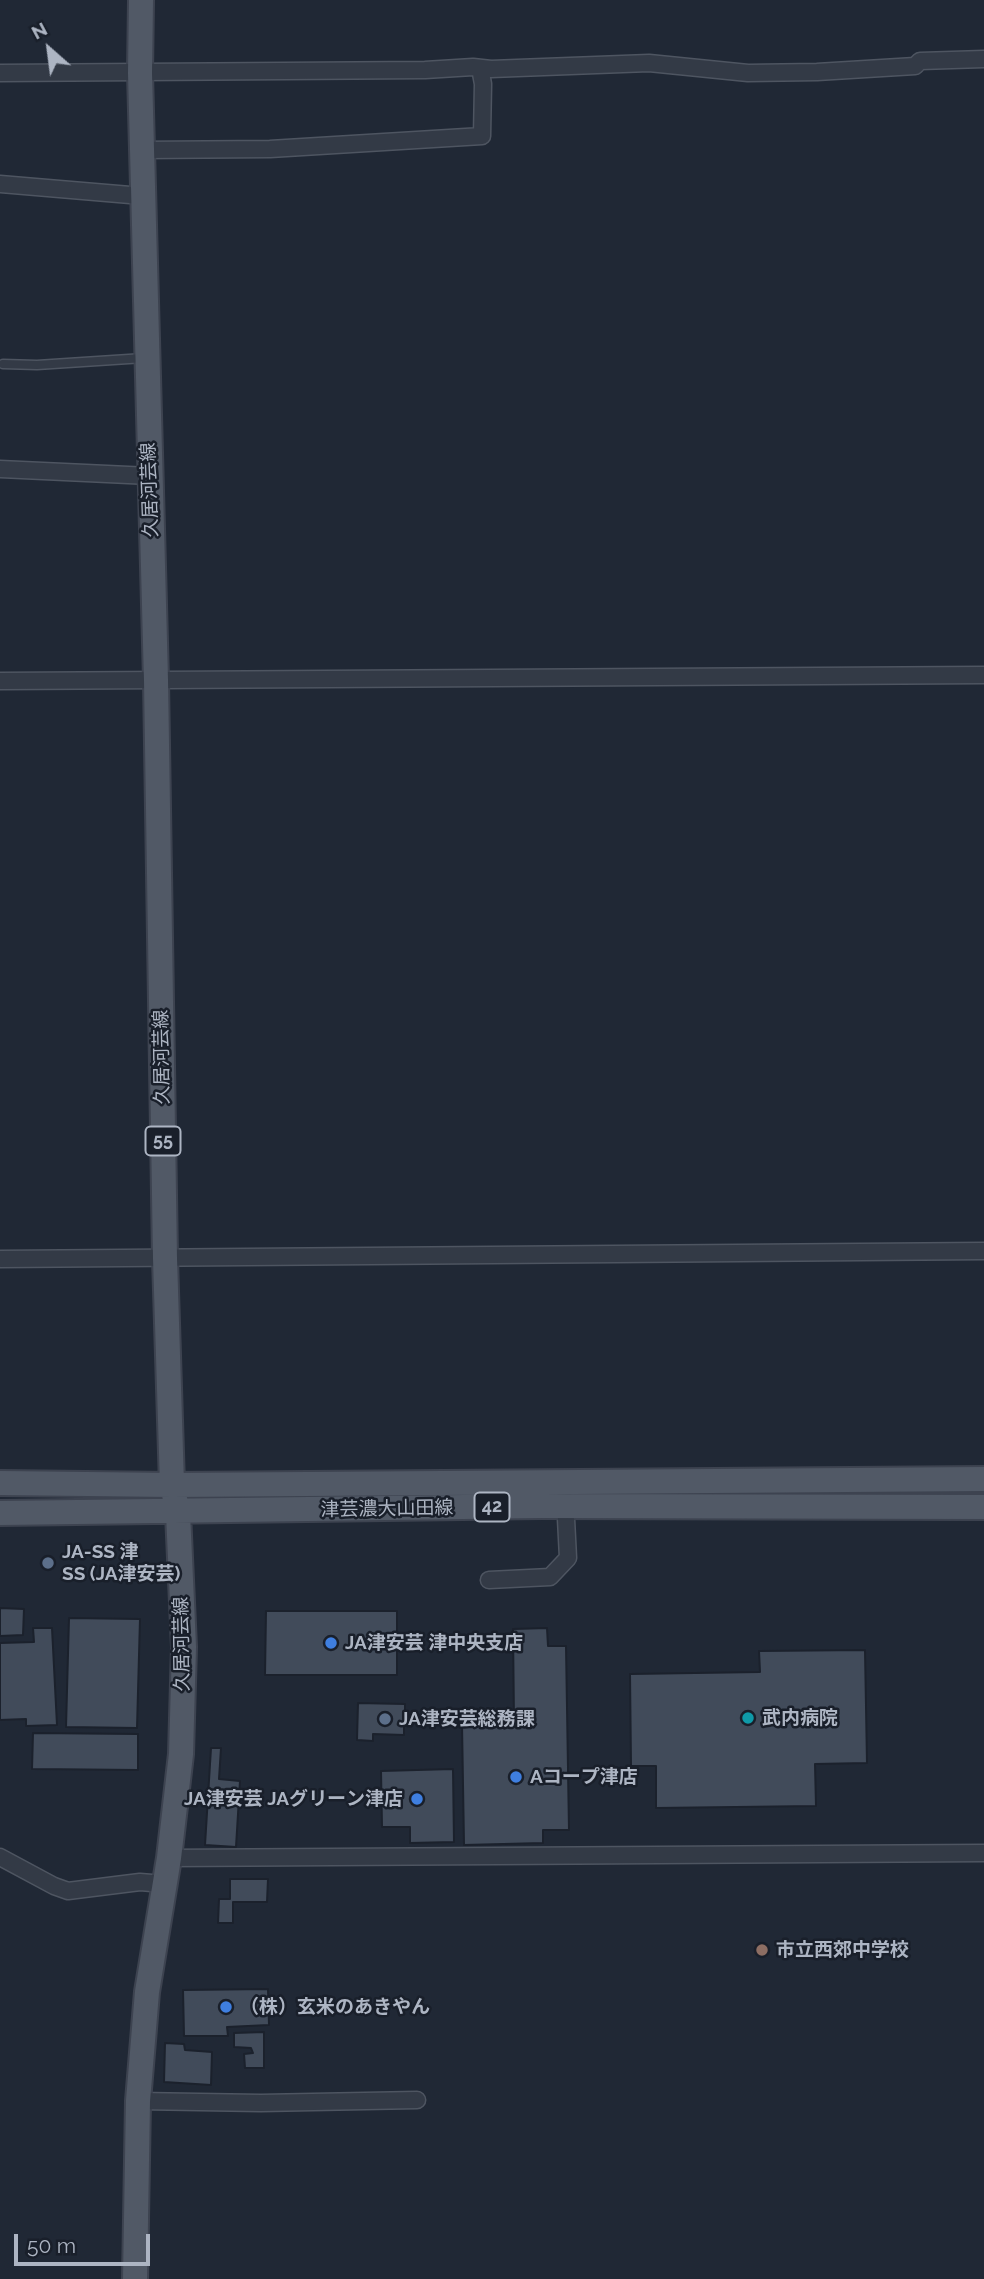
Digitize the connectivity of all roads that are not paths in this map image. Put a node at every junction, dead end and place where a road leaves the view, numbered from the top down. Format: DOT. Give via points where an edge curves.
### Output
graph roads {
  1 [pos="141,0"];
  2 [pos="984,59"];
  3 [pos="480,68"];
  4 [pos="0,73"];
  5 [pos="139,73"];
  6 [pos="141,150"];
  7 [pos="0,184"];
  8 [pos="142,196"];
  9 [pos="147,358"];
  10 [pos="3,364"];
  11 [pos="0,469"];
  12 [pos="150,476"];
  13 [pos="984,675"];
  14 [pos="156,680"];
  15 [pos="0,681"];
  16 [pos="984,1251"];
  17 [pos="165,1258"];
  18 [pos="0,1259"];
  19 [pos="984,1479"];
  20 [pos="0,1483"];
  21 [pos="172,1485"];
  22 [pos="565,1494"];
  23 [pos="984,1507"];
  24 [pos="0,1513"];
  25 [pos="178,1513"];
  26 [pos="489,1580"];
  27 [pos="984,1853"];
  28 [pos="0,1857"];
  29 [pos="169,1858"];
  30 [pos="164,1884"];
  31 [pos="417,2100"];
  32 [pos="138,2101"];
  33 [pos="135,2279"];
  1 -- 5 [label="main road, 久居河芸線 / 55"];
  2 -- 3 [label="street" via="817,72 748,73 649,63"];
  3 -- 5 [label="street"];
  3 -- 6 [label="street" via="482,136 270,149"];
  4 -- 5 [label="street"];
  5 -- 6 [label="main road, 久居河芸線 / 55"];
  6 -- 8 [label="main road, 久居河芸線 / 55"];
  7 -- 8 [label="street"];
  8 -- 9 [label="main road, 久居河芸線 / 55"];
  9 -- 10 [label="lane"];
  9 -- 12 [label="main road, 久居河芸線 / 55"];
  11 -- 12 [label="street"];
  12 -- 14 [label="main road, 久居河芸線 / 55"];
  13 -- 14 [label="street"];
  14 -- 15 [label="street"];
  14 -- 17 [label="main road, 久居河芸線 / 55"];
  16 -- 17 [label="street"];
  17 -- 18 [label="street"];
  17 -- 21 [label="main road, 久居河芸線 / 55"];
  19 -- 22 [label="main road, 津芸濃大山田線 / 42"];
  20 -- 21 [label="main road, 津芸濃大山田線 / 42"];
  21 -- 22 [label="main road, 津芸濃大山田線 / 42"];
  21 -- 25 [label="main road, 久居河芸線 / 55"];
  22 -- 23 [label="main road, 津芸濃大山田線 / 42"];
  22 -- 25 [label="main road, 津芸濃大山田線 / 42"];
  22 -- 26 [label="street" via="568,1558 550,1577"];
  24 -- 25 [label="main road, 津芸濃大山田線 / 42"];
  25 -- 29 [label="main road, 久居河芸線 / 55" via="184,1702"];
  27 -- 29 [label="street"];
  28 -- 30 [label="street" via="68,1891 140,1882"];
  29 -- 30 [label="main road, 久居河芸線 / 55"];
  30 -- 32 [label="main road, 久居河芸線 / 55" via="147,1992"];
  31 -- 32 [label="street"];
  32 -- 33 [label="main road, 久居河芸線 / 55"];
}
